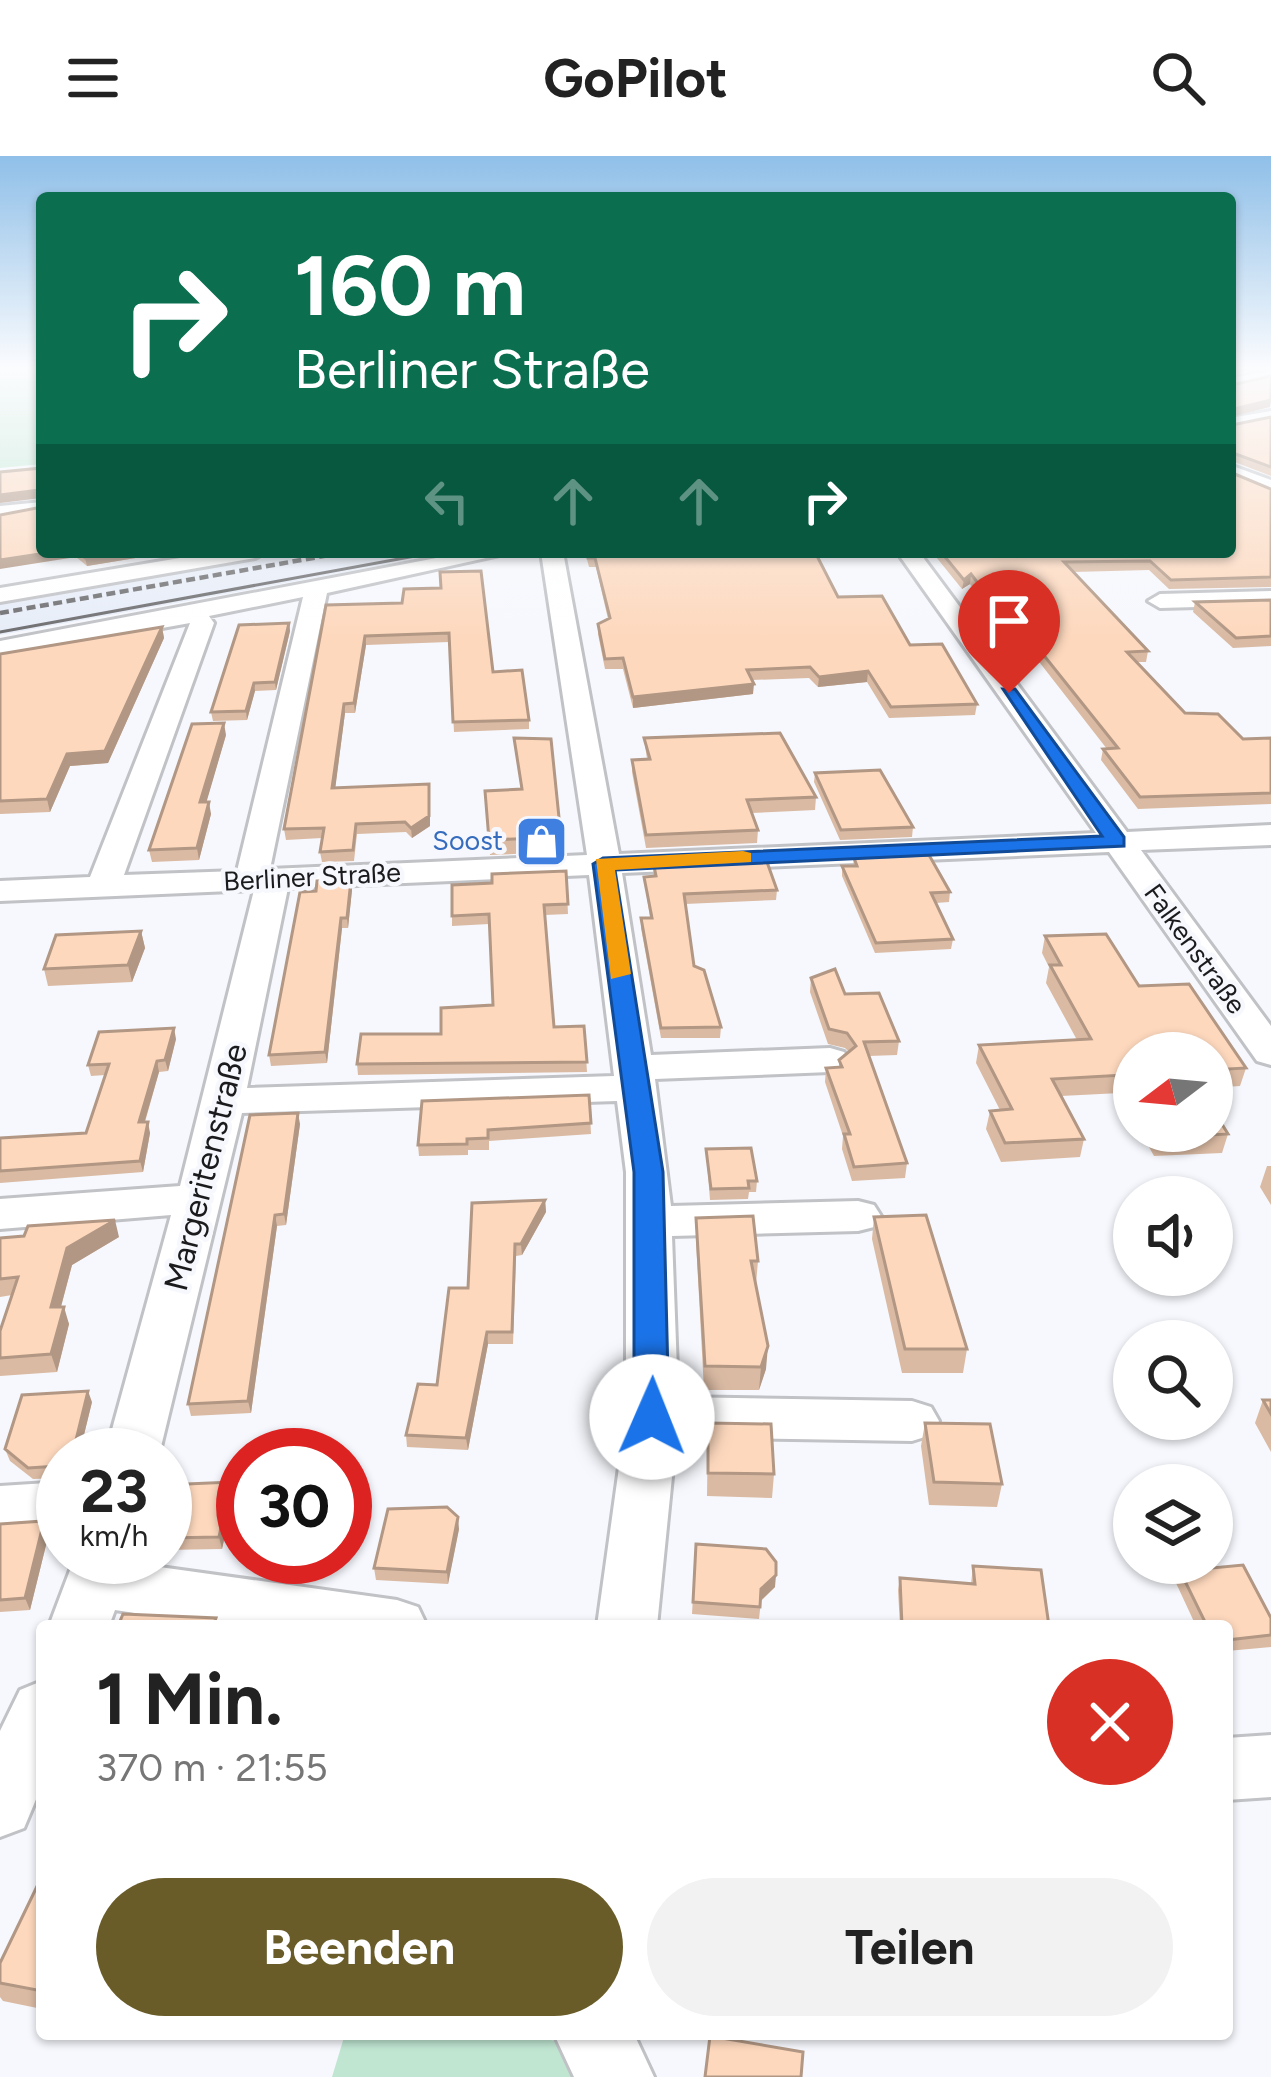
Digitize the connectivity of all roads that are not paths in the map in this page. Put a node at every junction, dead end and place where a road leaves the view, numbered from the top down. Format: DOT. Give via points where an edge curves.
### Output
graph roads {
  1 [pos="1271,470"];
  2 [pos="1236,473"];
  3 [pos="1236,474"];
  4 [pos="1271,487"];
  5 [pos="36,509"];
  6 [pos="0,512"];
  7 [pos="219,558"];
  8 [pos="468,558"];
  9 [pos="553,558"];
  10 [pos="912,558"];
  11 [pos="317,585"];
  12 [pos="0,595"];
  13 [pos="1271,598"];
  14 [pos="1160,601"];
  15 [pos="193,611"];
  16 [pos="0,649"];
  17 [pos="1271,835"];
  18 [pos="1117,842"];
  19 [pos="603,864"];
  20 [pos="262,879"];
  21 [pos="103,887"];
  22 [pos="0,891"];
  23 [pos="1271,1054"];
  24 [pos="830,1060"];
  25 [pos="634,1078"];
  26 [pos="224,1101"];
  27 [pos="197,1199"];
  28 [pos="0,1214"];
  29 [pos="858,1216"];
  30 [pos="650,1222"];
  31 [pos="652,1417"];
  32 [pos="912,1421"];
  33 [pos="139,1428"];
  34 [pos="36,1506"];
  35 [pos="0,1509"];
  36 [pos="94,1589"];
  37 [pos="348,1620"];
  38 [pos="628,1620"];
  39 [pos="36,1724"];
  40 [pos="1271,1766"];
  41 [pos="1233,1769"];
  42 [pos="0,1805"];
  43 [pos="595,2040"];
  44 [pos="616,2077"];
  1 -- 2 [label="street"];
  3 -- 4 [label="street"];
  5 -- 6 [label="street"];
  7 -- 12 [label="street"];
  8 -- 11 [label="street"];
  9 -- 19 [label="street"];
  10 -- 18 [label="street, Falkenstraße"];
  11 -- 15 [label="street"];
  11 -- 20 [label="street, Margeritenstraße"];
  13 -- 14 [label="street"];
  15 -- 16 [label="street"];
  15 -- 21 [label="street" via="202,622"];
  17 -- 18 [label="street, Berliner Straße"];
  18 -- 19 [label="street, Berliner Straße"];
  18 -- 23 [label="street, Falkenstraße"];
  19 -- 20 [label="street, Berliner Straße"];
  19 -- 25 [label="street"];
  20 -- 21 [label="street, Berliner Straße"];
  20 -- 26 [label="street, Margeritenstraße"];
  21 -- 22 [label="street, Berliner Straße"];
  24 -- 25 [label="street"];
  25 -- 26 [label="street"];
  25 -- 30 [label="street"];
  26 -- 27 [label="street, Margeritenstraße"];
  27 -- 28 [label="street"];
  27 -- 33 [label="street, Margeritenstraße"];
  29 -- 30 [label="street"];
  30 -- 31 [label="street"];
  31 -- 32 [label="street"];
  31 -- 38 [label="street"];
  34 -- 35 [label="street"];
  36 -- 37 [label="street"];
  39 -- 42 [label="street"];
  40 -- 41 [label="street"];
  43 -- 44 [label="street"];
}
